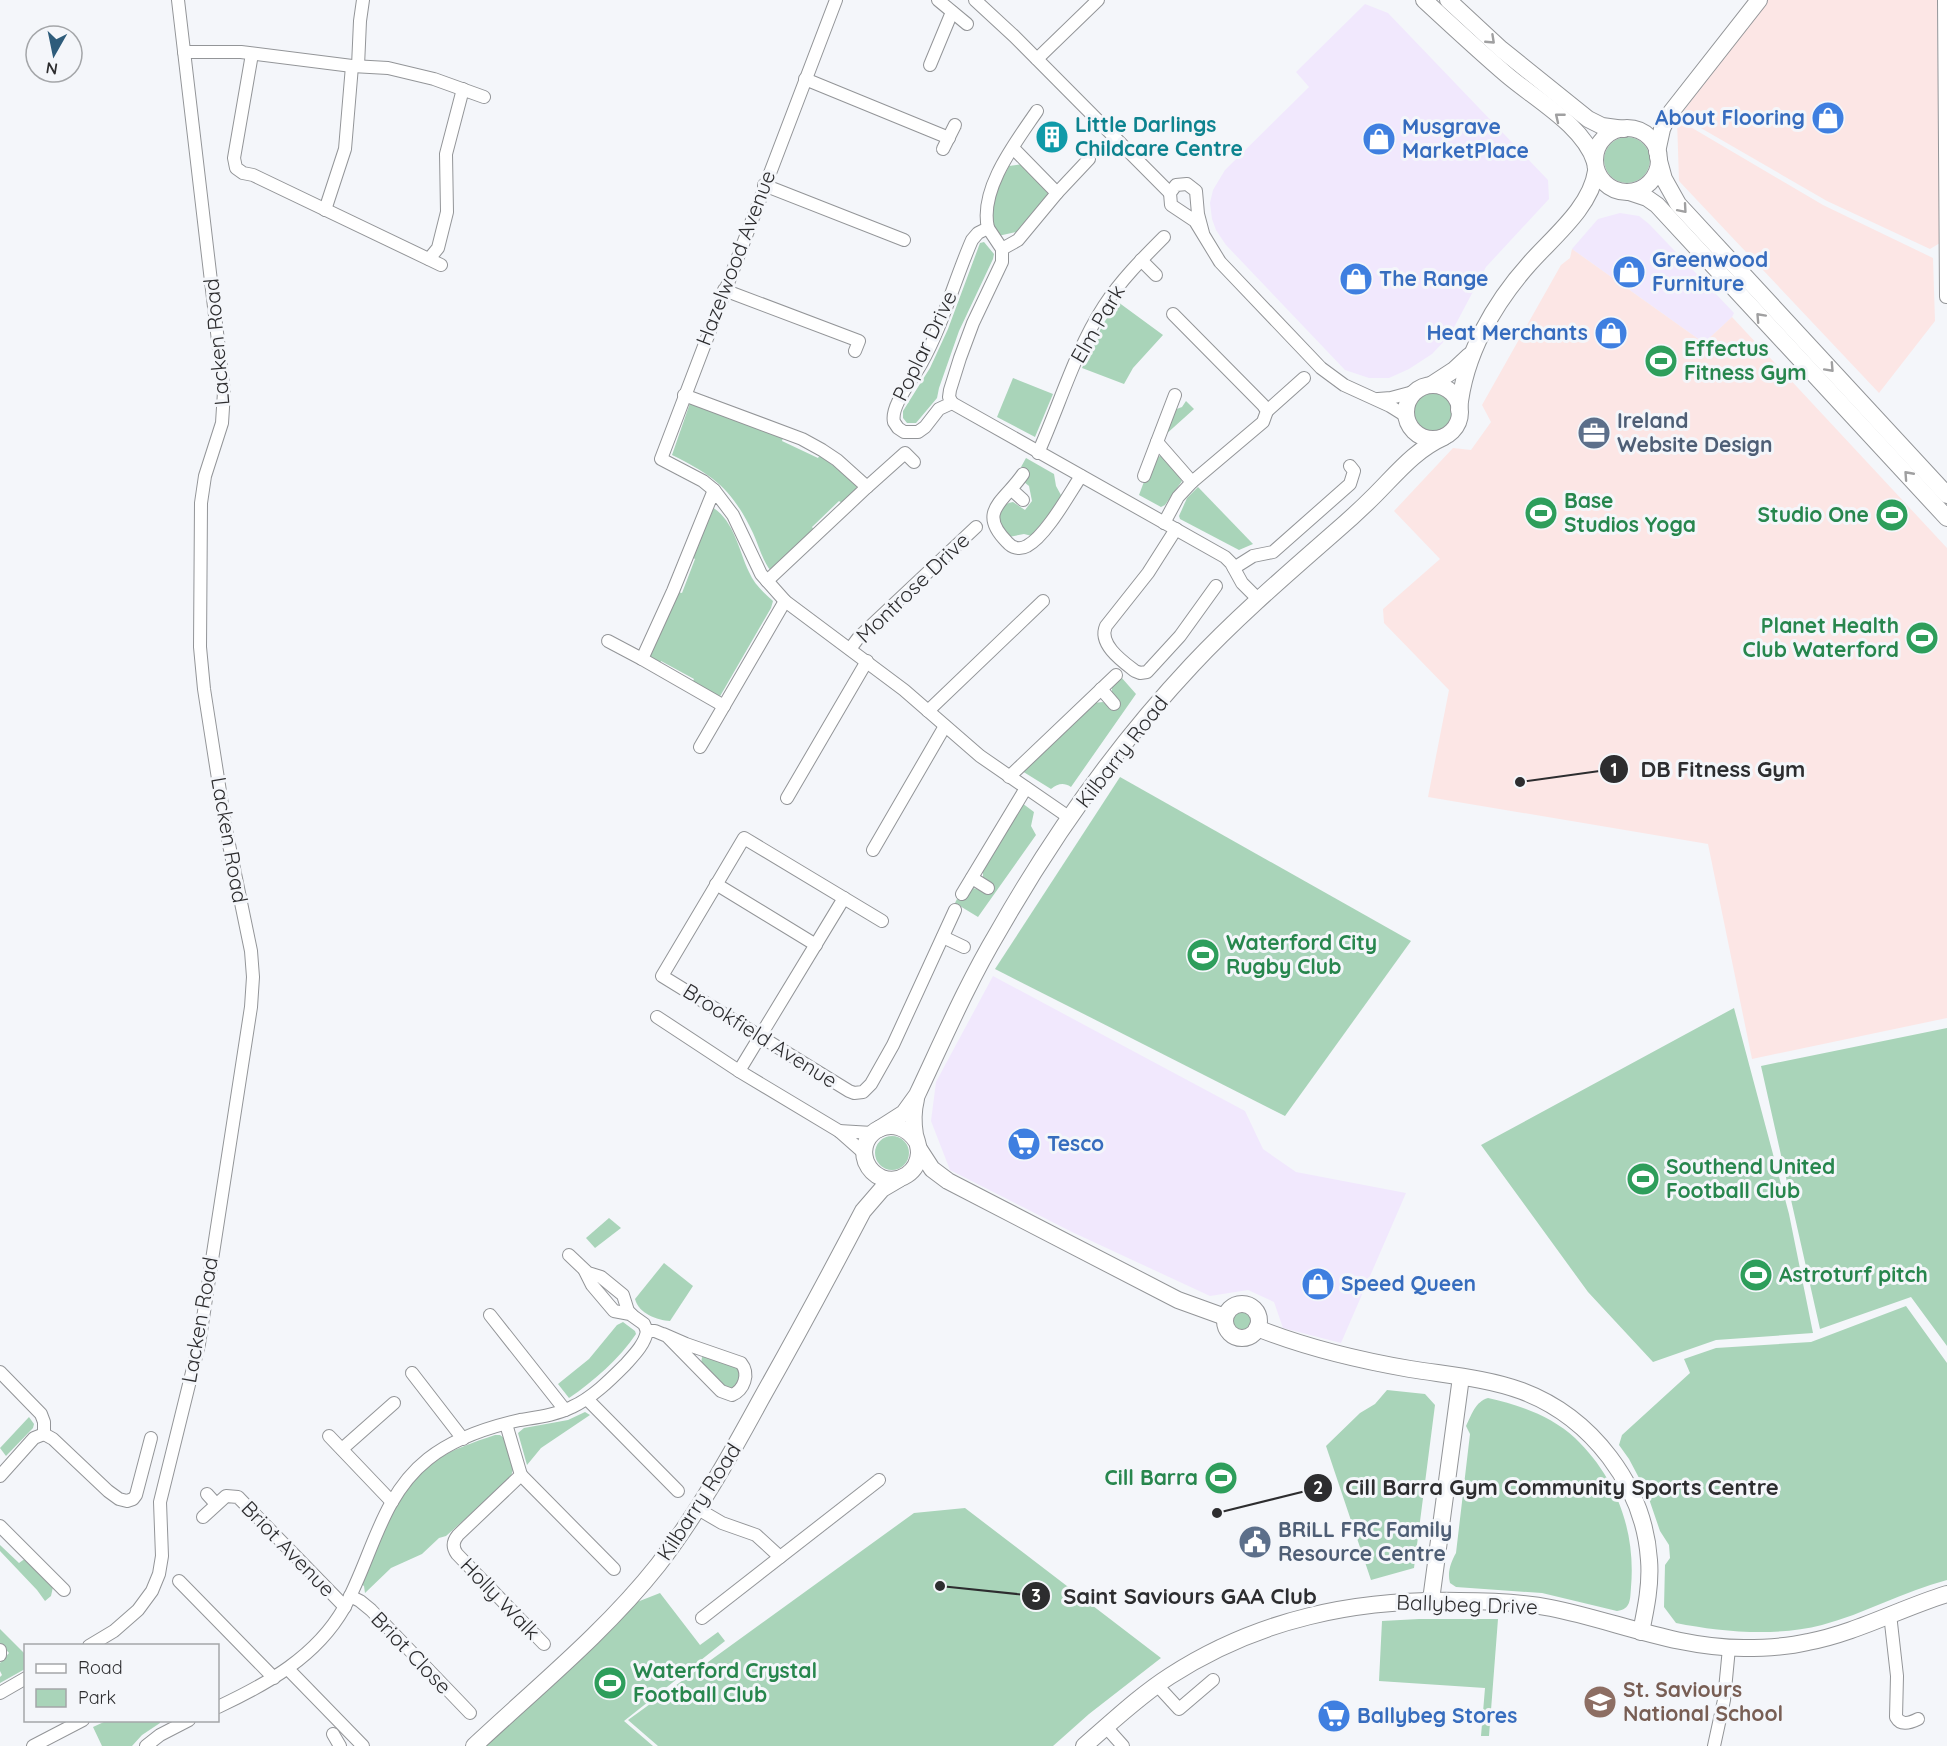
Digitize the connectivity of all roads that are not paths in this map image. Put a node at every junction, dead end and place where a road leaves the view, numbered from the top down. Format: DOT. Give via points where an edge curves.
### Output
graph roads {
  1 [pos="178,0"];
  2 [pos="363,0"];
  3 [pos="836,0"];
  4 [pos="938,0"];
  5 [pos="975,0"];
  6 [pos="1098,0"];
  7 [pos="1424,0"];
  8 [pos="1448,0"];
  9 [pos="1759,0"];
  10 [pos="1944,0"];
  11 [pos="952,12"];
  12 [pos="967,24"];
  13 [pos="184,52"];
  14 [pos="252,54"];
  15 [pos="1037,59"];
  16 [pos="930,65"];
  17 [pos="355,66"];
  18 [pos="805,80"];
  19 [pos="463,89"];
  20 [pos="484,97"];
  21 [pos="1672,110"];
  22 [pos="1037,111"];
  23 [pos="955,125"];
  24 [pos="1626,129"];
  25 [pos="1013,148"];
  26 [pos="1658,154"];
  27 [pos="1089,159"];
  28 [pos="1596,166"];
  29 [pos="764,185"];
  30 [pos="1624,192"];
  31 [pos="1057,193"];
  32 [pos="1170,193"];
  33 [pos="1197,200"];
  34 [pos="1585,202"];
  35 [pos="325,210"];
  36 [pos="1179,211"];
  37 [pos="988,228"];
  38 [pos="1203,233"];
  39 [pos="1164,237"];
  40 [pos="904,240"];
  41 [pos="1002,249"];
  42 [pos="1141,260"];
  43 [pos="1156,275"];
  44 [pos="724,290"];
  45 [pos="1946,297"];
  46 [pos="1173,314"];
  47 [pos="859,341"];
  48 [pos="1475,348"];
  49 [pos="1304,378"];
  50 [pos="1424,388"];
  51 [pos="684,394"];
  52 [pos="1175,395"];
  53 [pos="1371,397"];
  54 [pos="952,404"];
  55 [pos="1459,410"];
  56 [pos="1267,411"];
  57 [pos="1407,420"];
  58 [pos="1444,437"];
  59 [pos="1157,441"];
  60 [pos="895,443"];
  61 [pos="904,453"];
  62 [pos="1038,453"];
  63 [pos="914,462"];
  64 [pos="1350,466"];
  65 [pos="1402,466"];
  66 [pos="1023,474"];
  67 [pos="1081,476"];
  68 [pos="1144,476"];
  69 [pos="1192,482"];
  70 [pos="867,487"];
  71 [pos="714,490"];
  72 [pos="1012,490"];
  73 [pos="1947,495"];
  74 [pos="1023,500"];
  75 [pos="1947,518"];
  76 [pos="1170,526"];
  77 [pos="976,527"];
  78 [pos="1234,568"];
  79 [pos="767,581"];
  80 [pos="1216,586"];
  81 [pos="1258,599"];
  82 [pos="785,600"];
  83 [pos="1043,601"];
  84 [pos="608,641"];
  85 [pos="850,649"];
  86 [pos="642,659"];
  87 [pos="867,661"];
  88 [pos="1116,675"];
  89 [pos="1101,689"];
  90 [pos="1114,704"];
  91 [pos="724,706"];
  92 [pos="928,711"];
  93 [pos="945,726"];
  94 [pos="700,747"];
  95 [pos="1009,777"];
  96 [pos="1026,788"];
  97 [pos="787,798"];
  98 [pos="1070,818"];
  99 [pos="873,850"];
  100 [pos="972,878"];
  101 [pos="716,885"];
  102 [pos="988,888"];
  103 [pos="962,894"];
  104 [pos="844,898"];
  105 [pos="955,910"];
  106 [pos="882,921"];
  107 [pos="943,937"];
  108 [pos="816,945"];
  109 [pos="964,947"];
  110 [pos="657,1017"];
  111 [pos="761,1038"];
  112 [pos="739,1071"];
  113 [pos="917,1095"];
  114 [pos="839,1131"];
  115 [pos="876,1131"];
  116 [pos="918,1145"];
  117 [pos="866,1158"];
  118 [pos="903,1177"];
  119 [pos="948,1181"];
  120 [pos="863,1211"];
  121 [pos="569,1255"];
  122 [pos="490,1315"];
  123 [pos="1225,1317"];
  124 [pos="1257,1328"];
  125 [pos="647,1331"];
  126 [pos="663,1334"];
  127 [pos="0,1372"];
  128 [pos="412,1373"];
  129 [pos="1461,1377"];
  130 [pos="587,1399"];
  131 [pos="394,1403"];
  132 [pos="565,1410"];
  133 [pos="506,1424"];
  134 [pos="44,1434"];
  135 [pos="329,1436"];
  136 [pos="151,1438"];
  137 [pos="463,1439"];
  138 [pos="342,1449"];
  139 [pos="521,1475"];
  140 [pos="0,1476"];
  141 [pos="879,1480"];
  142 [pos="678,1491"];
  143 [pos="207,1494"];
  144 [pos="392,1502"];
  145 [pos="216,1504"];
  146 [pos="698,1509"];
  147 [pos="203,1517"];
  148 [pos="0,1527"];
  149 [pos="780,1557"];
  150 [pos="614,1569"];
  151 [pos="179,1581"];
  152 [pos="64,1590"];
  153 [pos="1947,1594"];
  154 [pos="1431,1600"];
  155 [pos="347,1602"];
  156 [pos="1890,1614"];
  157 [pos="702,1618"];
  158 [pos="1641,1632"];
  159 [pos="92,1644"];
  160 [pos="544,1644"];
  161 [pos="1729,1648"];
  162 [pos="0,1650"];
  163 [pos="0,1655"];
  164 [pos="288,1669"];
  165 [pos="274,1678"];
  166 [pos="24,1679"];
  167 [pos="1213,1680"];
  168 [pos="1156,1685"];
  169 [pos="0,1693"];
  170 [pos="219,1706"];
  171 [pos="470,1713"];
  172 [pos="1918,1719"];
  173 [pos="79,1722"];
  174 [pos="181,1722"];
  175 [pos="1106,1727"];
  176 [pos="333,1734"];
  177 [pos="33,1746"];
  178 [pos="146,1746"];
  179 [pos="340,1746"];
  180 [pos="363,1746"];
  181 [pos="474,1746"];
  182 [pos="1084,1746"];
  183 [pos="1123,1746"];
  184 [pos="1714,1746"];
  1 -- 13 [label="street, Lacken Road"];
  2 -- 17 [label="street"];
  3 -- 18 [label="street, Hazelwood Avenue"];
  4 -- 11 [label="street"];
  5 -- 15 [label="street"];
  6 -- 15 [label="street"];
  28 -- 7 [label="street, one-way" via="1577,132"];
  8 -- 24 [label="street, one-way" via="1566,103 1594,123"];
  9 -- 21 [label="street"];
  10 -- 45 [label="street"];
  11 -- 12 [label="street"];
  11 -- 16 [label="street"];
  13 -- 14 [label="street"];
  13 -- 159 [label="street, Lacken Road" via="224,392 222,423 205,476 201,509 201,662 229,849 251,951 253,990 199,1344 160,1502 159,1574 138,1610"];
  14 -- 17 [label="street"];
  14 -- 35 [label="street" via="234,158 236,168"];
  15 -- 32 [label="street"];
  17 -- 19 [label="street" via="407,72"];
  17 -- 35 [label="street" via="345,149"];
  18 -- 23 [label="street" via="946,143"];
  18 -- 29 [label="street, Hazelwood Avenue"];
  19 -- 20 [label="street"];
  19 -- 35 [label="street" via="446,154 447,212 435,262"];
  21 -- 24 [label="street" via="1651,125"];
  21 -- 26 [label="street" via="1662,129"];
  22 -- 25 [label="street"];
  24 -- 26 [label="street" via="1648,137"];
  24 -- 28 [label="street" via="1602,140 1596,151"];
  25 -- 31 [label="street"];
  25 -- 37 [label="street" via="988,197"];
  26 -- 30 [label="street" via="1653,178 1640,189"];
  26 -- 73 [label="street, one-way" via="1664,179 1678,204"];
  27 -- 31 [label="street"];
  28 -- 30 [label="street" via="1605,184"];
  28 -- 34 [label="street" via="1594,184"];
  29 -- 40 [label="street"];
  29 -- 44 [label="street, Hazelwood Avenue"];
  30 -- 34 [label="street" via="1603,194"];
  75 -- 30 [label="street, one-way" via="1657,205"];
  31 -- 41 [label="street" via="1018,240"];
  32 -- 33 [label="street" via="1176,185 1187,184 1194,189"];
  32 -- 36 [label="street" via="1170,202"];
  33 -- 36 [label="street" via="1190,209"];
  33 -- 38 [label="street"];
  34 -- 48 [label="street" via="1510,287"];
  36 -- 38 [label="street" via="1195,221"];
  37 -- 41 [label="street"];
  37 -- 54 [label="street, Poplar Drive" via="972,240 937,331 893,419 902,431 918,432 939,409"];
  38 -- 53 [label="street" via="1220,261 1314,361 1344,385"];
  39 -- 42 [label="street, Elm Park"];
  41 -- 54 [label="street, Poplar Drive" via="1002,262 960,358 950,390"];
  42 -- 43 [label="street"];
  42 -- 62 [label="street, Elm Park" via="1095,320"];
  44 -- 47 [label="street"];
  44 -- 51 [label="street, Hazelwood Avenue"];
  46 -- 56 [label="street"];
  48 -- 50 [label="street" via="1462,363"];
  48 -- 55 [label="street" via="1464,376"];
  49 -- 56 [label="street"];
  50 -- 53 [label="street" via="1391,398"];
  50 -- 55 [label="street" via="1447,390"];
  50 -- 57 [label="street" via="1408,402"];
  51 -- 70 [label="street" via="812,445 837,460"];
  51 -- 71 [label="street, Hazelwood Avenue" via="661,459"];
  52 -- 59 [label="street"];
  53 -- 57 [label="street"];
  54 -- 62 [label="street"];
  55 -- 58 [label="street" via="1457,424"];
  56 -- 69 [label="street" via="1263,422"];
  57 -- 58 [label="street" via="1423,437"];
  57 -- 65 [label="street, Kilbarry Road" via="1411,443"];
  58 -- 65 [label="street, Kilbarry Road"];
  59 -- 68 [label="street"];
  59 -- 69 [label="street"];
  60 -- 61 [label="street"];
  61 -- 63 [label="street"];
  61 -- 70 [label="street"];
  62 -- 67 [label="street"];
  64 -- 78 [label="street" via="1354,471 1350,484 1274,552 1253,556"];
  65 -- 81 [label="street, Kilbarry Road" via="1360,510"];
  66 -- 72 [label="street"];
  67 -- 72 [label="street" via="1044,529 1023,548 1010,546 993,523 995,509"];
  67 -- 76 [label="street"];
  69 -- 76 [label="street" via="1178,497"];
  70 -- 79 [label="street"];
  71 -- 79 [label="street" via="733,515"];
  71 -- 86 [label="street"];
  72 -- 74 [label="street"];
  76 -- 78 [label="street" via="1225,557"];
  76 -- 80 [label="street" via="1141,582 1106,626 1106,643 1132,669 1140,674 1147,672 1180,636"];
  77 -- 85 [label="street, Montrose Drive"];
  78 -- 81 [label="street"];
  79 -- 82 [label="street"];
  81 -- 98 [label="street, Kilbarry Road" via="1155,706"];
  82 -- 85 [label="street"];
  82 -- 91 [label="street"];
  83 -- 92 [label="street"];
  84 -- 86 [label="street"];
  85 -- 87 [label="street"];
  86 -- 91 [label="street"];
  87 -- 92 [label="street"];
  87 -- 97 [label="street"];
  88 -- 89 [label="street"];
  89 -- 90 [label="street"];
  89 -- 95 [label="street"];
  91 -- 94 [label="street"];
  92 -- 93 [label="street"];
  93 -- 95 [label="street"];
  93 -- 99 [label="street"];
  95 -- 96 [label="street"];
  96 -- 98 [label="street"];
  96 -- 100 [label="street"];
  98 -- 113 [label="street, Kilbarry Road" via="993,940"];
  100 -- 102 [label="street"];
  100 -- 103 [label="street"];
  101 -- 104 [label="street" via="744,838"];
  101 -- 108 [label="street"];
  101 -- 111 [label="street, Brookfield Avenue" via="662,976"];
  104 -- 106 [label="street"];
  104 -- 108 [label="street"];
  105 -- 107 [label="street"];
  107 -- 109 [label="street"];
  107 -- 111 [label="street, Brookfield Avenue" via="893,1045 867,1089 859,1093 849,1091"];
  108 -- 111 [label="street"];
  110 -- 112 [label="street"];
  111 -- 112 [label="street"];
  112 -- 114 [label="street"];
  113 -- 115 [label="street, Kilbarry Road" via="904,1113"];
  113 -- 116 [label="street, Kilbarry Road" via="913,1116"];
  114 -- 115 [label="street"];
  114 -- 117 [label="street"];
  115 -- 116 [label="street" via="896,1126 912,1134"];
  115 -- 117 [label="street" via="868,1140"];
  116 -- 118 [label="street" via="916,1164"];
  116 -- 119 [label="street" via="932,1169"];
  117 -- 118 [label="street" via="876,1175"];
  117 -- 120 [label="street, Kilbarry Road" via="868,1186"];
  118 -- 119 [label="street" via="931,1176"];
  118 -- 120 [label="street, Kilbarry Road" via="882,1189"];
  119 -- 123 [label="street" via="1178,1300"];
  120 -- 146 [label="street, Kilbarry Road"];
  121 -- 125 [label="street" via="614,1311 632,1316"];
  122 -- 132 [label="street"];
  123 -- 124 [label="street" via="1226,1328 1234,1336 1244,1338"];
  123 -- 124 [label="street" via="1231,1308 1246,1305 1257,1314"];
  124 -- 129 [label="street" via="1337,1354"];
  125 -- 126 [label="street"];
  125 -- 130 [label="street" via="629,1361"];
  126 -- 126 [label="street" via="721,1391 732,1395 739,1391 746,1375 741,1363"];
  127 -- 134 [label="street" via="41,1414"];
  128 -- 137 [label="street"];
  129 -- 154 [label="street"];
  129 -- 158 [label="street" via="1510,1387 1557,1408 1590,1434 1615,1465 1639,1513 1648,1551 1649,1584"];
  130 -- 132 [label="street"];
  130 -- 142 [label="street"];
  131 -- 138 [label="street"];
  132 -- 133 [label="street"];
  133 -- 137 [label="street"];
  133 -- 139 [label="street"];
  134 -- 136 [label="street" via="111,1494 127,1501 136,1495"];
  134 -- 140 [label="street" via="34,1438"];
  135 -- 138 [label="street"];
  137 -- 144 [label="street" via="421,1465"];
  138 -- 144 [label="street"];
  139 -- 150 [label="street"];
  139 -- 160 [label="street, Holly Walk" via="458,1535 453,1548"];
  141 -- 149 [label="street"];
  143 -- 145 [label="street"];
  144 -- 155 [label="street"];
  145 -- 147 [label="street, Briot Avenue"];
  145 -- 155 [label="street, Briot Avenue" via="226,1496 238,1497"];
  146 -- 149 [label="street" via="722,1523 752,1532"];
  146 -- 181 [label="street, Kilbarry Road" via="656,1567 618,1610"];
  148 -- 152 [label="street"];
  149 -- 157 [label="street"];
  151 -- 165 [label="street"];
  153 -- 156 [label="street, Ballybeg Drive"];
  154 -- 158 [label="street, Ballybeg Drive" via="1530,1605"];
  154 -- 168 [label="street, Ballybeg Drive" via="1361,1605 1291,1620 1225,1646"];
  155 -- 164 [label="street" via="321,1638"];
  155 -- 171 [label="street, Briot Close" via="371,1610"];
  156 -- 161 [label="street, Ballybeg Drive" via="1809,1642"];
  156 -- 172 [label="street" via="1897,1676 1896,1717 1906,1723"];
  158 -- 161 [label="street, Ballybeg Drive"];
  161 -- 184 [label="street"];
  162 -- 163 [label="street"];
  164 -- 165 [label="street"];
  164 -- 180 [label="street"];
  165 -- 170 [label="street"];
  166 -- 169 [label="street"];
  167 -- 168 [label="street" via="1179,1709"];
  168 -- 175 [label="street, Ballybeg Drive"];
  173 -- 177 [label="street"];
  174 -- 178 [label="street"];
  175 -- 182 [label="street, Ballybeg Drive"];
  175 -- 183 [label="street"];
  176 -- 179 [label="street"];
}
